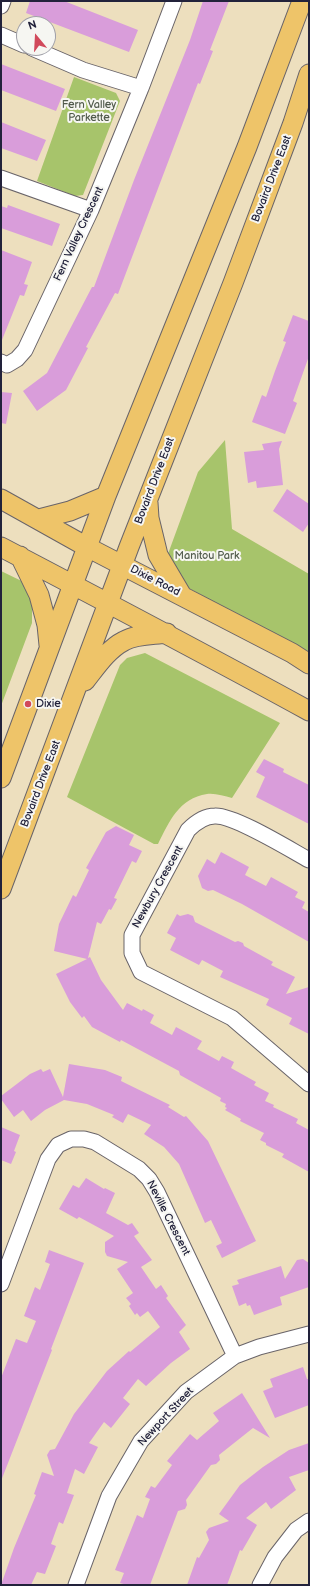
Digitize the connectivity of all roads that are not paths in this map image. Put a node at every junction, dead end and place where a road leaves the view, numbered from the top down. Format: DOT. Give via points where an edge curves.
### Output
graph roads {
  1 [pos="3,1"];
  2 [pos="174,1"];
  3 [pos="302,1"];
  4 [pos="1,6"];
  5 [pos="1,35"];
  6 [pos="16,42"];
  7 [pos="51,56"];
  8 [pos="309,74"];
  9 [pos="141,88"];
  10 [pos="1,178"];
  11 [pos="91,210"];
  12 [pos="1,362"];
  13 [pos="106,496"];
  14 [pos="1,499"];
  15 [pos="148,501"];
  16 [pos="39,519"];
  17 [pos="1,546"];
  18 [pos="87,547"];
  19 [pos="20,556"];
  20 [pos="123,565"];
  21 [pos="73,585"];
  22 [pos="182,595"];
  23 [pos="109,604"];
  24 [pos="167,633"];
  25 [pos="49,649"];
  26 [pos="309,664"];
  27 [pos="75,693"];
  28 [pos="309,711"];
  29 [pos="1,778"];
  30 [pos="309,860"];
  31 [pos="1,889"];
  32 [pos="309,1084"];
  33 [pos="1,1284"];
  34 [pos="309,1334"];
  35 [pos="235,1356"];
  36 [pos="309,1521"];
  37 [pos="76,1585"];
  38 [pos="260,1585"];
  1 -- 4 [label="street"];
  2 -- 9 [label="street, Fern Valley Crescent"];
  3 -- 13 [label="main road" via="247,147"];
  5 -- 6 [label="street"];
  7 -- 9 [label="street" via="83,70"];
  8 -- 15 [label="main road, Bovaird Drive East" via="293,123"];
  9 -- 11 [label="street, Fern Valley Crescent"];
  10 -- 11 [label="street"];
  11 -- 12 [label="street, Fern Valley Crescent" via="25,350 7,365"];
  13 -- 16 [label="main road" via="70,511"];
  13 -- 18 [label="main road"];
  14 -- 16 [label="main road, Dixie Road"];
  15 -- 20 [label="main road, Bovaird Drive East"];
  15 -- 22 [label="main road" via="149,518 158,555"];
  16 -- 18 [label="main road, Dixie Road"];
  17 -- 19 [label="main road"];
  18 -- 20 [label="main road, Dixie Road"];
  18 -- 21 [label="main road"];
  19 -- 21 [label="main road"];
  19 -- 25 [label="main road" via="39,595 47,626"];
  20 -- 22 [label="main road, Dixie Road"];
  20 -- 23 [label="main road, Bovaird Drive East"];
  21 -- 23 [label="main road"];
  21 -- 25 [label="main road"];
  22 -- 26 [label="main road, Dixie Road"];
  23 -- 24 [label="main road"];
  23 -- 27 [label="main road, Bovaird Drive East"];
  24 -- 27 [label="main road" via="124,641 108,653"];
  24 -- 28 [label="main road"];
  25 -- 29 [label="main road"];
  27 -- 31 [label="main road, Bovaird Drive East"];
  30 -- 32 [label="street, Newbury Crescent" via="230,818 214,815 197,821 188,830 132,935 132,954 141,972 232,1018"];
  33 -- 35 [label="street, Neville Crescent" via="48,1159 58,1145 71,1140 84,1139 95,1142 139,1169 149,1179"];
  34 -- 35 [label="street, Newport Street"];
  35 -- 37 [label="street, Newport Street" via="186,1392 141,1441 109,1496"];
  36 -- 38 [label="street" via="296,1530 275,1558"];
}
